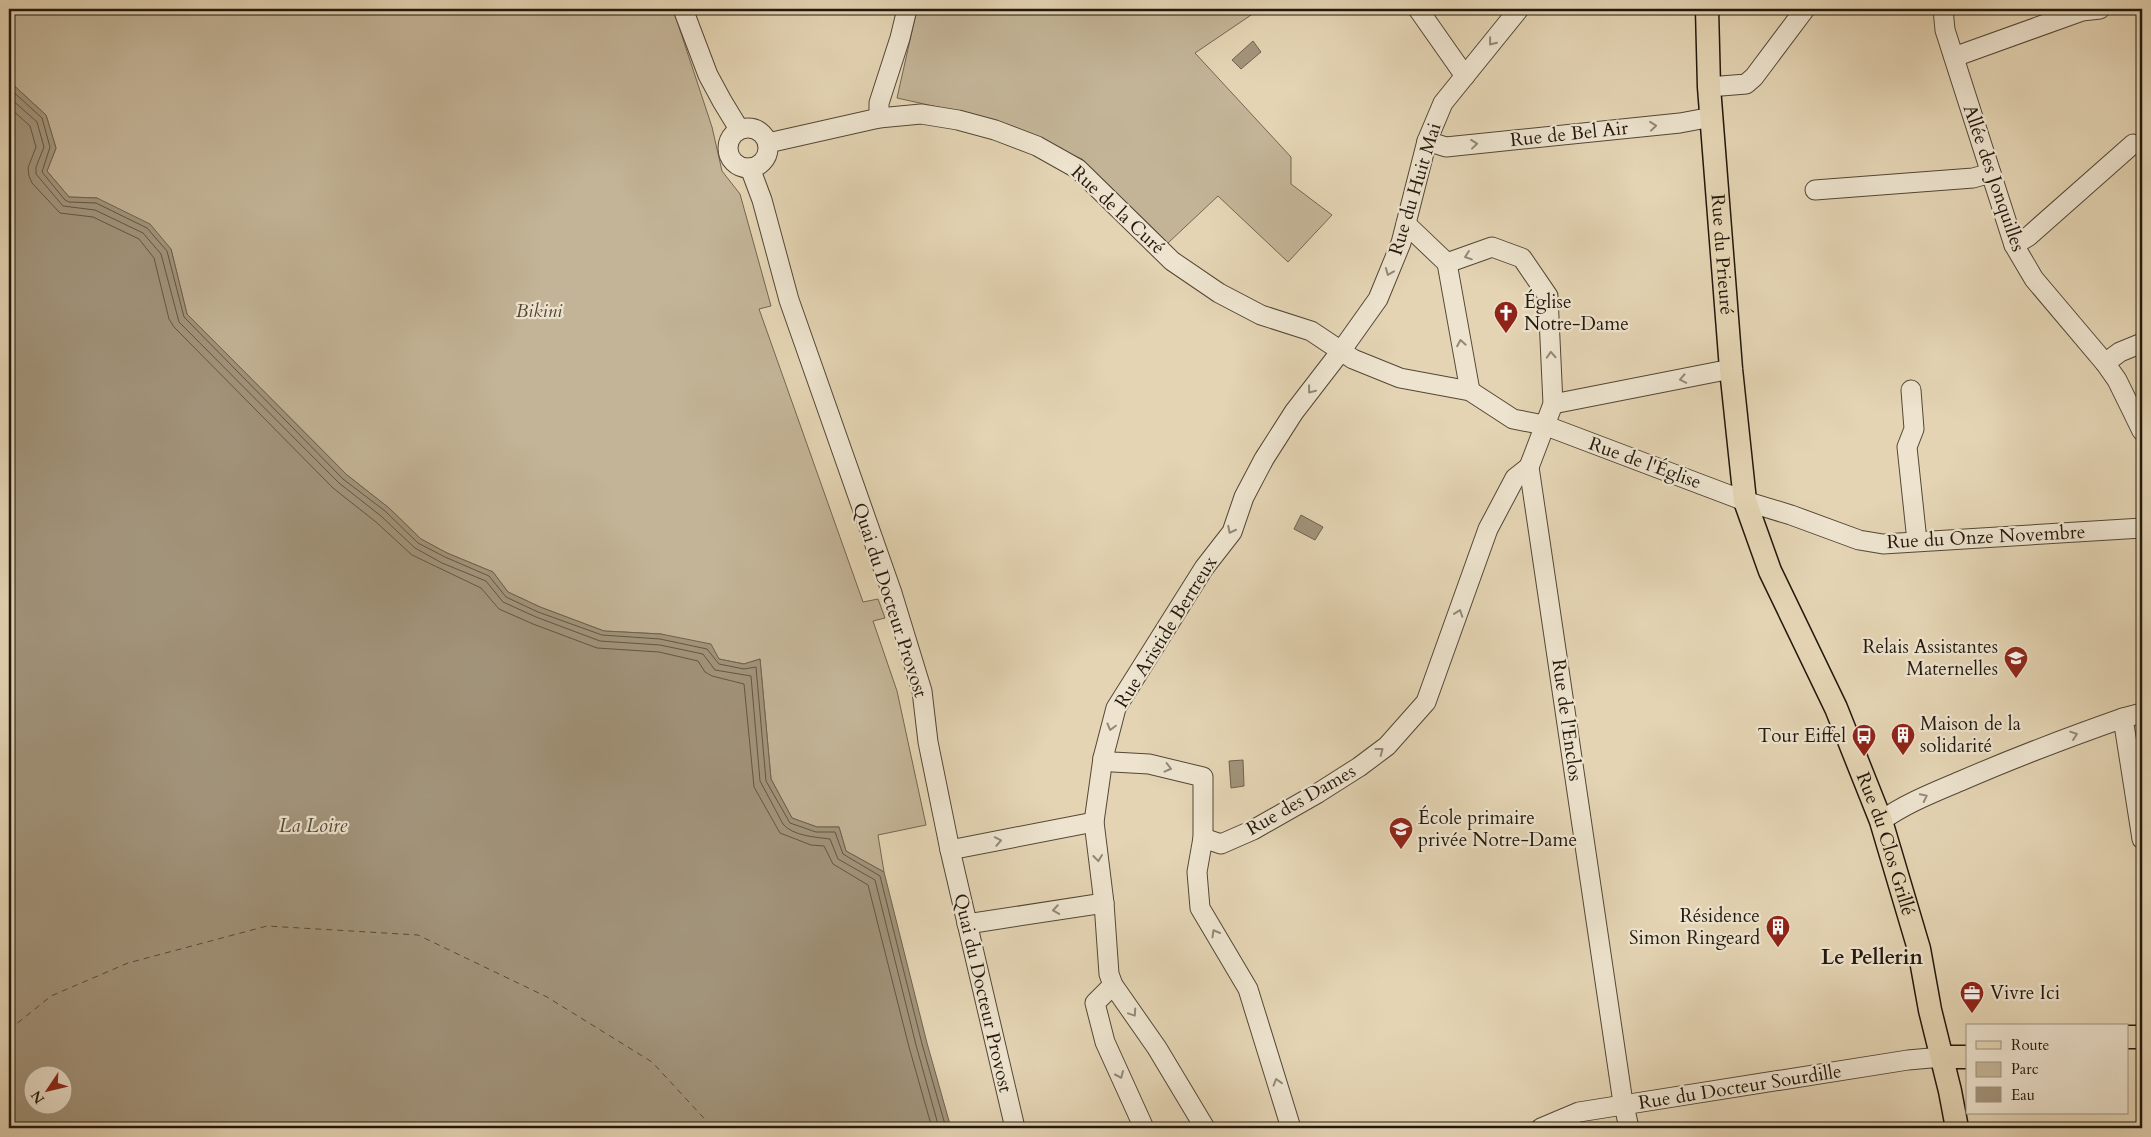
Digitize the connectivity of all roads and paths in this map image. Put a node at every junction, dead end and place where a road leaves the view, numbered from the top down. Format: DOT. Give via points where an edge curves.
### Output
graph roads {
  1 [pos="684,9"];
  2 [pos="907,9"];
  3 [pos="1418,9"];
  4 [pos="1519,9"];
  5 [pos="1707,9"];
  6 [pos="1805,9"];
  7 [pos="1943,9"];
  8 [pos="2100,9"];
  9 [pos="1954,58"];
  10 [pos="1464,76"];
  11 [pos="1709,87"];
  12 [pos="1712,117"];
  13 [pos="880,118"];
  14 [pos="739,129"];
  15 [pos="1427,141"];
  16 [pos="768,143"];
  17 [pos="2133,144"];
  18 [pos="750,168"];
  19 [pos="1991,173"];
  20 [pos="1815,190"];
  21 [pos="1406,224"];
  22 [pos="2014,245"];
  23 [pos="1447,263"];
  24 [pos="2142,343"];
  25 [pos="1341,351"];
  26 [pos="2105,363"];
  27 [pos="1731,369"];
  28 [pos="1912,390"];
  29 [pos="1470,391"];
  30 [pos="1553,404"];
  31 [pos="1544,425"];
  32 [pos="2142,431"];
  33 [pos="1529,467"];
  34 [pos="1746,501"];
  35 [pos="2142,528"];
  36 [pos="1917,542"];
  37 [pos="2142,713"];
  38 [pos="2124,718"];
  39 [pos="1103,758"];
  40 [pos="1882,821"];
  41 [pos="1094,822"];
  42 [pos="1203,838"];
  43 [pos="2142,839"];
  44 [pos="950,850"];
  45 [pos="1104,903"];
  46 [pos="967,924"];
  47 [pos="1113,985"];
  48 [pos="2128,1037"];
  49 [pos="2142,1037"];
  50 [pos="1942,1057"];
  51 [pos="1966,1057"];
  52 [pos="1624,1106"];
  53 [pos="1016,1128"];
  54 [pos="1144,1128"];
  55 [pos="1205,1128"];
  56 [pos="1291,1128"];
  57 [pos="1541,1128"];
  58 [pos="1629,1128"];
  59 [pos="1956,1128"];
  1 -- 14 [label="street" via="708,76"];
  2 -- 13 [label="street" via="879,103"];
  3 -- 10 [label="street"];
  4 -- 10 [label="street, Rue du Huit Mai, one-way"];
  5 -- 11 [label="main road, Rue du Prieuré"];
  6 -- 11 [label="street" via="1746,84"];
  7 -- 9 [label="street, Allée des Jonquilles" via="1945,30"];
  8 -- 9 [label="street" via="2082,11"];
  9 -- 19 [label="street, Allée des Jonquilles"];
  10 -- 15 [label="street, Rue du Huit Mai" via="1444,103"];
  11 -- 12 [label="main road, Rue du Prieuré"];
  15 -- 12 [label="street, Rue de Bel Air, one-way" via="1446,147"];
  12 -- 27 [label="main road, Rue du Prieuré"];
  13 -- 16 [label="street, Rue de la Curé"];
  13 -- 25 [label="street, Rue de la Curé" via="921,114 958,120 1037,146 1078,169 1172,261 1219,293 1261,315 1312,331"];
  14 -- 16 [label="street" via="757,129"];
  14 -- 18 [label="street" via="730,138 729,156 738,166"];
  15 -- 21 [label="street, Rue du Huit Mai"];
  16 -- 18 [label="street" via="769,150 763,162"];
  17 -- 22 [label="street" via="2029,236"];
  18 -- 44 [label="street, Quai du Docteur Provost" via="789,300 892,593 922,691 928,742"];
  19 -- 20 [label="street" via="1973,178"];
  19 -- 22 [label="street, Allée des Jonquilles"];
  21 -- 23 [label="street"];
  21 -- 25 [label="street, Rue du Huit Mai, one-way" via="1378,299"];
  22 -- 26 [label="street, Allée des Jonquilles" via="2034,279"];
  29 -- 23 [label="street, one-way"];
  30 -- 23 [label="street, one-way" via="1548,296 1522,258 1492,248"];
  24 -- 26 [label="street" via="2131,346"];
  25 -- 29 [label="street, Rue de la Curé" via="1400,378"];
  25 -- 39 [label="street, Rue Aristide Bertreux, one-way" via="1274,443 1244,497 1232,532 1204,568 1116,708"];
  26 -- 32 [label="street, Allée des Jonquilles" via="2120,385"];
  27 -- 30 [label="street, one-way"];
  27 -- 34 [label="main road, Rue du Prieuré"];
  28 -- 36 [label="street" via="1914,429 1907,447"];
  29 -- 31 [label="street, Rue de l'Église" via="1513,419"];
  30 -- 31 [label="street, Rue de l'Enclos"];
  31 -- 33 [label="street, Rue de l'Enclos"];
  31 -- 34 [label="street, Rue de l'Église"];
  42 -- 33 [label="street, Rue des Dames, one-way" via="1222,844 1318,793 1387,746 1426,702 1488,529 1516,478"];
  33 -- 52 [label="street, Rue de l'Enclos"];
  34 -- 36 [label="street, Rue du Onze Novembre" via="1858,540 1883,544"];
  34 -- 40 [label="main road, Rue du Clos Grillé" via="1770,571 1836,708"];
  35 -- 36 [label="street, Rue du Onze Novembre"];
  37 -- 38 [label="street"];
  40 -- 38 [label="street, one-way" via="1935,792 2002,763"];
  38 -- 43 [label="street"];
  39 -- 41 [label="street, Rue Aristide Bertreux"];
  39 -- 42 [label="street, one-way" via="1113,762 1150,764 1203,777"];
  40 -- 50 [label="main road, Rue du Clos Grillé" via="1919,949"];
  44 -- 41 [label="street, one-way"];
  41 -- 45 [label="street, Rue Aristide Bertreux, one-way"];
  56 -- 42 [label="street, one-way" via="1248,989 1200,908 1197,872"];
  44 -- 46 [label="street, Quai du Docteur Provost"];
  45 -- 46 [label="street, one-way"];
  45 -- 47 [label="street, Rue Aristide Bertreux" via="1109,974"];
  46 -- 53 [label="street, Quai du Docteur Provost"];
  47 -- 54 [label="street, one-way" via="1095,1003 1105,1042"];
  47 -- 55 [label="street, Rue Aristide Bertreux, one-way" via="1157,1048"];
  48 -- 49 [label="main road"];
  50 -- 51 [label="main road"];
  50 -- 52 [label="street, Rue du Docteur Sourdille"];
  50 -- 59 [label="main road, Rue du Clos Grillé"];
  52 -- 57 [label="street, Rue du Docteur Sourdille" via="1579,1112"];
  52 -- 58 [label="street, Rue de l'Enclos"];
}
